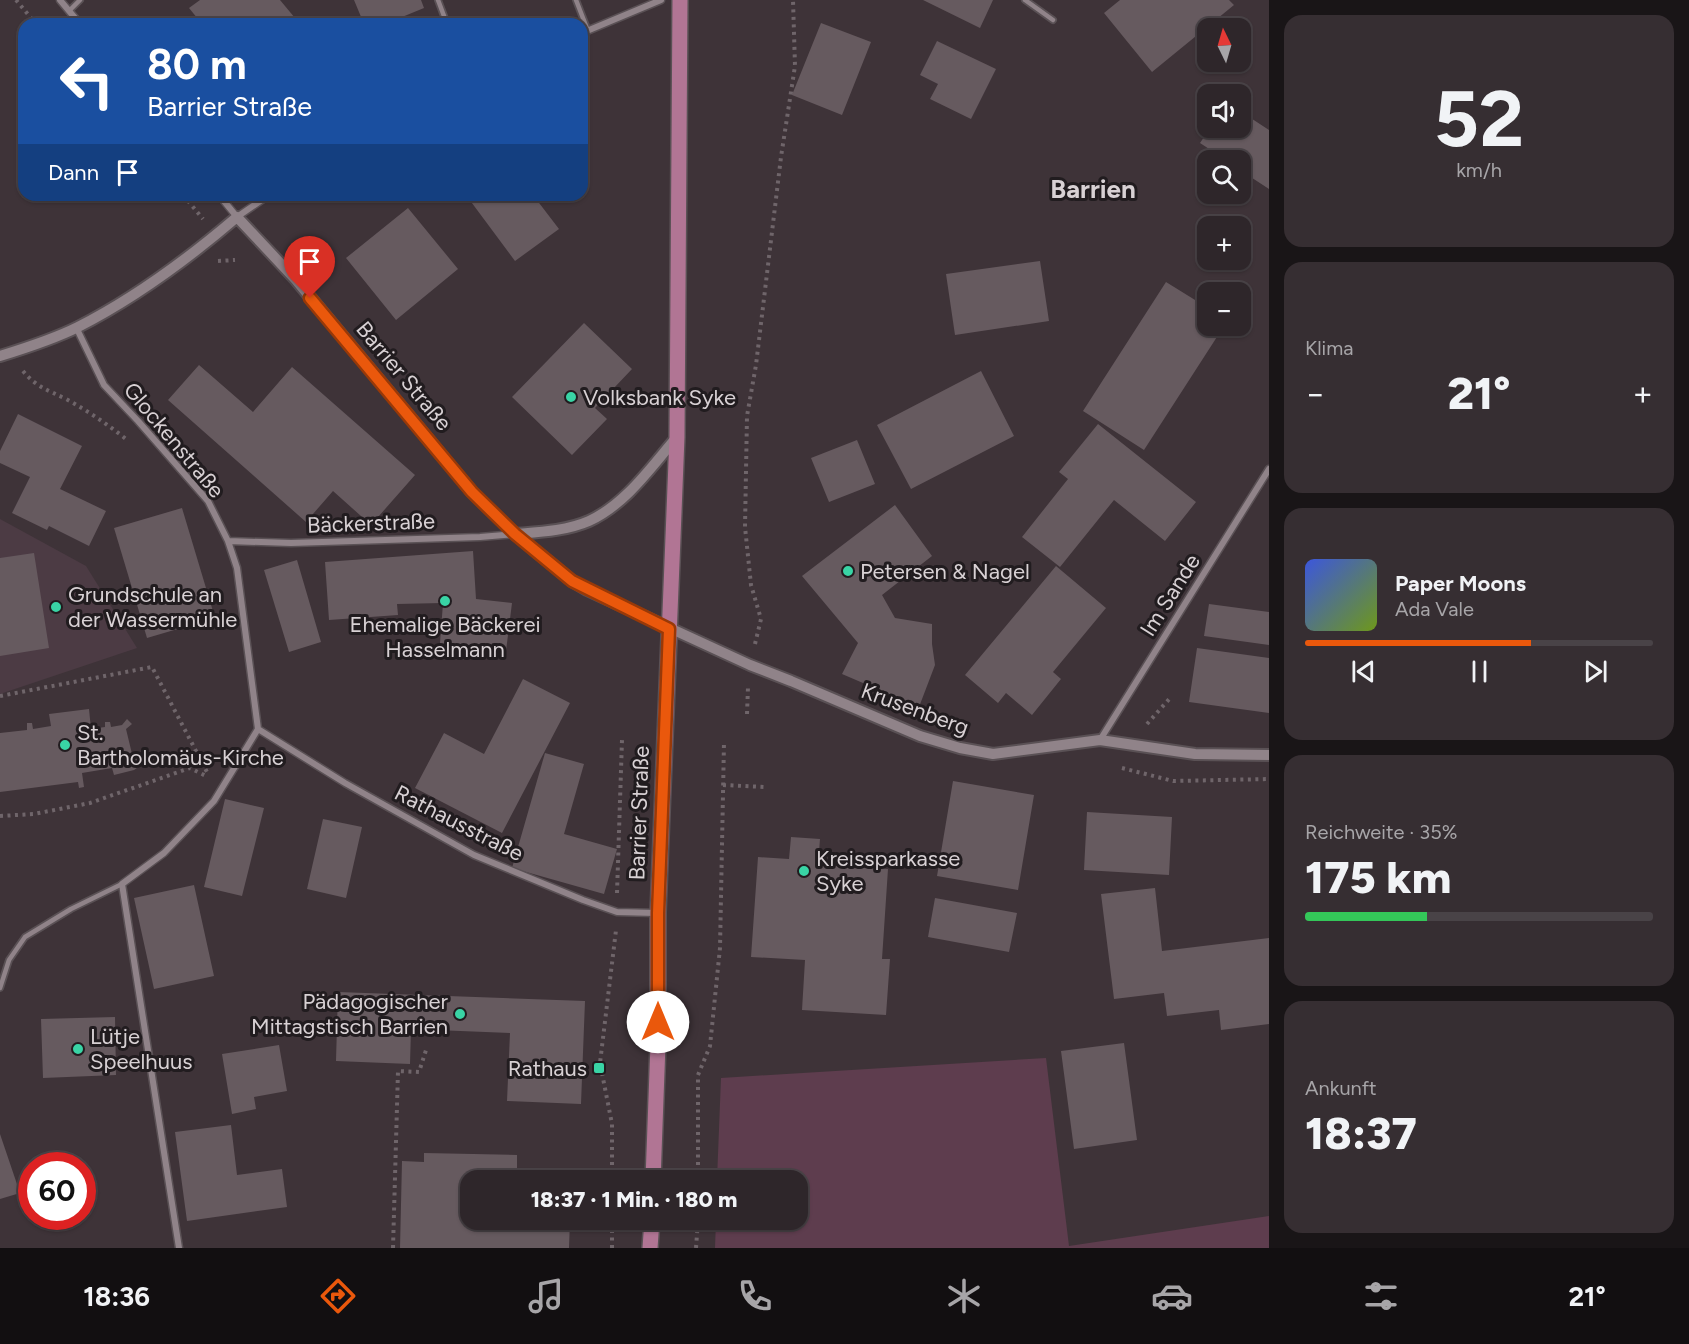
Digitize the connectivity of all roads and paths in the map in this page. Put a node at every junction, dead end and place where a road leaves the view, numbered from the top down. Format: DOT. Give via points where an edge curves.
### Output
graph roads {
  1 [pos="16,0"];
  2 [pos="60,0"];
  3 [pos="80,0"];
  4 [pos="438,0"];
  5 [pos="576,0"];
  6 [pos="661,0"];
  7 [pos="680,0"];
  8 [pos="793,0"];
  9 [pos="1025,0"];
  10 [pos="69,11"];
  11 [pos="31,18"];
  12 [pos="75,18"];
  13 [pos="445,18"];
  14 [pos="581,18"];
  15 [pos="1053,20"];
  16 [pos="588,31"];
  17 [pos="188,201"];
  18 [pos="224,201"];
  19 [pos="260,201"];
  20 [pos="237,217"];
  21 [pos="217,234"];
  22 [pos="76,327"];
  23 [pos="0,356"];
  24 [pos="23,371"];
  25 [pos="677,437"];
  26 [pos="130,443"];
  27 [pos="1269,469"];
  28 [pos="515,534"];
  29 [pos="228,541"];
  30 [pos="751,585"];
  31 [pos="669,629"];
  32 [pos="0,696"];
  33 [pos="1171,697"];
  34 [pos="258,729"];
  35 [pos="622,740"];
  36 [pos="1100,740"];
  37 [pos="724,742"];
  38 [pos="1129,746"];
  39 [pos="1269,755"];
  40 [pos="215,768"];
  41 [pos="210,778"];
  42 [pos="723,785"];
  43 [pos="764,787"];
  44 [pos="0,816"];
  45 [pos="122,884"];
  46 [pos="616,912"];
  47 [pos="658,913"];
  48 [pos="0,988"];
  49 [pos="427,1047"];
  50 [pos="612,1170"];
  51 [pos="653,1170"];
  52 [pos="698,1170"];
  53 [pos="612,1230"];
  54 [pos="651,1230"];
  55 [pos="697,1230"];
  56 [pos="179,1248"];
  57 [pos="393,1248"];
  58 [pos="612,1248"];
  59 [pos="650,1248"];
  60 [pos="696,1248"];
  1 -- 11 [label="path"];
  2 -- 10 [label="street"];
  3 -- 10 [label="lane"];
  4 -- 13 [label="lane"];
  5 -- 14 [label="lane"];
  6 -- 16 [label="street"];
  7 -- 25 [label="main road"];
  8 -- 30 [label="path" via="795,66 747,416 745,527"];
  9 -- 15 [label="lane"];
  10 -- 12 [label="street"];
  17 -- 21 [label="path"];
  18 -- 20 [label="street"];
  19 -- 20 [label="street"];
  20 -- 21 [label="street"];
  20 -- 28 [label="street, Barrier Straße" via="296,280 472,492"];
  21 -- 22 [label="street" via="130,297"];
  22 -- 23 [label="street"];
  22 -- 29 [label="street, Glockenstraße" via="104,385 208,501"];
  24 -- 26 [label="path" via="34,384 103,421"];
  25 -- 28 [label="street" via="613,507 565,528"];
  25 -- 31 [label="main road"];
  27 -- 36 [label="street, Im Sande"];
  28 -- 29 [label="street, Bäckerstraße" via="291,543"];
  28 -- 31 [label="street, Barrier Straße" via="572,581"];
  29 -- 34 [label="street, Glockenstraße" via="237,568"];
  31 -- 36 [label="street, Krusenberg" via="920,736 960,748 993,754"];
  31 -- 47 [label="main road, Barrier Straße"];
  32 -- 41 [label="path" via="152,667"];
  33 -- 38 [label="path"];
  34 -- 45 [label="street" via="214,801 164,853"];
  34 -- 46 [label="street, Rathausstraße" via="474,855"];
  35 -- 46 [label="path"];
  36 -- 38 [label="street, Krusenberg"];
  37 -- 42 [label="path"];
  38 -- 39 [label="street, Krusenberg" via="1196,754"];
  40 -- 41 [label="path"];
  41 -- 44 [label="path" via="190,768 90,802 33,814"];
  42 -- 43 [label="path"];
  42 -- 52 [label="path" via="720,948 710,1046 698,1075"];
  45 -- 48 [label="lane" via="25,937 9,960"];
  45 -- 56 [label="street"];
  46 -- 47 [label="street, Rathausstraße"];
  46 -- 50 [label="path" via="616,942 600,1063 612,1124"];
  47 -- 51 [label="main road, Barrier Straße"];
  49 -- 57 [label="path" via="419,1072 398,1071"];
  53 -- 58 [label="path"];
  54 -- 59 [label="main road"];
  55 -- 60 [label="path"];
}
